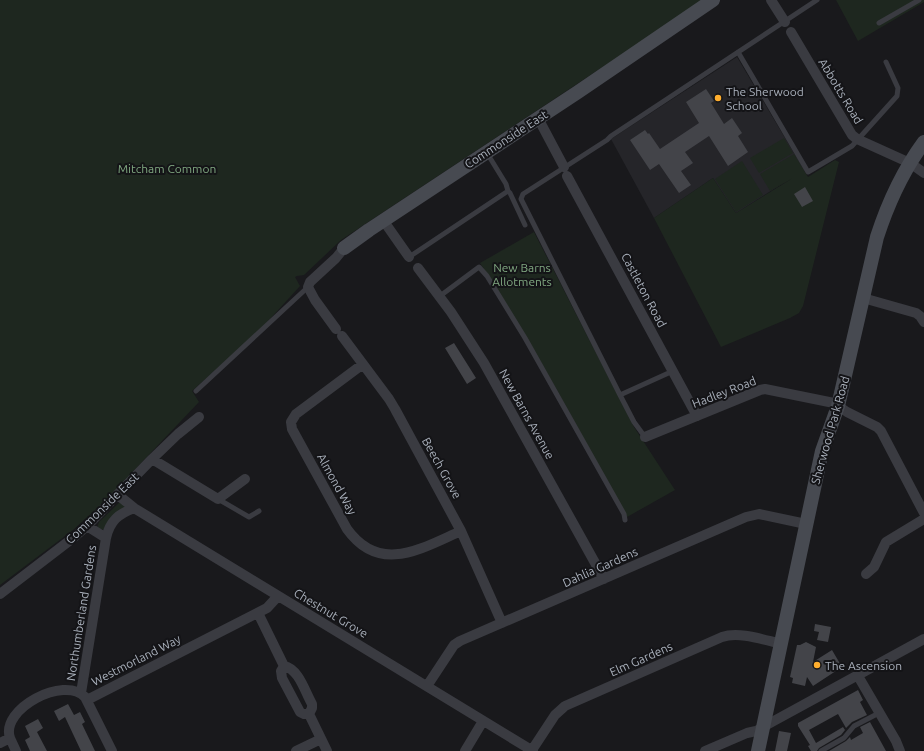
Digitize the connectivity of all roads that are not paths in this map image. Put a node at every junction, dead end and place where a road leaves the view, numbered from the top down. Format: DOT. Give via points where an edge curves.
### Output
graph roads {
  1 [pos="713,0"];
  2 [pos="772,0"];
  3 [pos="817,0"];
  4 [pos="919,0"];
  5 [pos="785,22"];
  6 [pos="879,24"];
  7 [pos="791,32"];
  8 [pos="738,52"];
  9 [pos="886,62"];
  10 [pos="538,118"];
  11 [pos="858,139"];
  12 [pos="924,142"];
  13 [pos="486,152"];
  14 [pos="910,163"];
  15 [pos="566,171"];
  16 [pos="924,173"];
  17 [pos="508,191"];
  18 [pos="384,220"];
  19 [pos="525,225"];
  20 [pos="344,248"];
  21 [pos="409,257"];
  22 [pos="418,268"];
  23 [pos="308,287"];
  24 [pos="440,296"];
  25 [pos="863,298"];
  26 [pos="924,322"];
  27 [pos="363,364"];
  28 [pos="673,371"];
  29 [pos="196,391"];
  30 [pos="620,395"];
  31 [pos="838,406"];
  32 [pos="697,416"];
  33 [pos="200,417"];
  34 [pos="645,437"];
  35 [pos="152,459"];
  36 [pos="245,479"];
  37 [pos="118,494"];
  38 [pos="218,499"];
  39 [pos="134,508"];
  40 [pos="259,512"];
  41 [pos="924,513"];
  42 [pos="924,519"];
  43 [pos="625,520"];
  44 [pos="806,524"];
  45 [pos="87,526"];
  46 [pos="461,531"];
  47 [pos="106,538"];
  48 [pos="866,574"];
  49 [pos="604,579"];
  50 [pos="0,594"];
  51 [pos="278,596"];
  52 [pos="258,613"];
  53 [pos="502,623"];
  54 [pos="924,639"];
  55 [pos="782,644"];
  56 [pos="284,666"];
  57 [pos="858,676"];
  58 [pos="427,686"];
  59 [pos="84,696"];
  60 [pos="879,713"];
  61 [pos="310,714"];
  62 [pos="484,721"];
  63 [pos="764,726"];
  64 [pos="6,732"];
  65 [pos="321,739"];
  66 [pos="0,743"];
  67 [pos="16,751"];
  68 [pos="112,751"];
  69 [pos="296,751"];
  70 [pos="328,751"];
  71 [pos="465,751"];
  72 [pos="532,751"];
  73 [pos="705,751"];
  74 [pos="758,751"];
  75 [pos="821,751"];
  76 [pos="900,751"];
  1 -- 10 [label="street, Commonside East"];
  2 -- 5 [label="street"];
  3 -- 5 [label="lane"];
  4 -- 6 [label="lane"];
  5 -- 8 [label="lane"];
  7 -- 11 [label="street, Abbotts Road" via="845,124"];
  8 -- 11 [label="lane" via="808,172 852,146"];
  8 -- 15 [label="lane" via="611,136"];
  9 -- 11 [label="lane" via="898,88 897,96"];
  10 -- 13 [label="street, Commonside East"];
  10 -- 15 [label="street, Castleton Road"];
  11 -- 14 [label="street, Abbotts Road"];
  12 -- 14 [label="street, Sherwood Park Road"];
  13 -- 17 [label="lane"];
  13 -- 18 [label="street, Commonside East"];
  14 -- 16 [label="street, Abbotts Road"];
  14 -- 25 [label="street, Sherwood Park Road" via="885,212"];
  15 -- 28 [label="street, Castleton Road"];
  15 -- 30 [label="lane" via="523,194 521,199"];
  17 -- 19 [label="lane"];
  17 -- 21 [label="lane"];
  18 -- 20 [label="street, Commonside East"];
  18 -- 21 [label="street"];
  20 -- 23 [label="street, Commonside East"];
  22 -- 24 [label="street, New Barns Avenue"];
  23 -- 27 [label="street, Beech Grove"];
  23 -- 29 [label="lane"];
  24 -- 43 [label="lane" via="479,267 525,338 624,514"];
  24 -- 49 [label="street, New Barns Avenue" via="484,363"];
  25 -- 26 [label="street" via="916,312"];
  25 -- 31 [label="street, Sherwood Park Road"];
  27 -- 46 [label="street, Beech Grove" via="389,399"];
  27 -- 46 [label="street, Almond Way" via="296,414 291,422 292,429 347,529 367,547 380,553 394,555 410,553"];
  28 -- 30 [label="lane"];
  28 -- 32 [label="street, Castleton Road"];
  30 -- 34 [label="lane"];
  31 -- 32 [label="street, Hadley Road" via="831,402 765,389"];
  31 -- 41 [label="street, Hadley Road" via="881,431"];
  31 -- 44 [label="street, Sherwood Park Road" via="823,447"];
  32 -- 34 [label="street, Hadley Road"];
  33 -- 35 [label="street, Commonside East"];
  35 -- 37 [label="street, Commonside East"];
  35 -- 38 [label="street"];
  36 -- 38 [label="street"];
  37 -- 39 [label="street, Chestnut Grove"];
  37 -- 45 [label="street, Commonside East"];
  38 -- 40 [label="lane" via="250,517"];
  39 -- 47 [label="street, Northumberland Gardens" via="112,522"];
  39 -- 51 [label="street, Chestnut Grove"];
  42 -- 48 [label="street" via="886,542 874,567"];
  44 -- 49 [label="street, Dahlia Gardens" via="752,515"];
  44 -- 55 [label="street, Sherwood Park Road"];
  45 -- 47 [label="street, Northumberland Gardens"];
  45 -- 50 [label="street, Commonside East"];
  46 -- 53 [label="street, Beech Grove"];
  47 -- 59 [label="street, Northumberland Gardens"];
  49 -- 53 [label="street, Dahlia Gardens"];
  51 -- 52 [label="street, Westmorland Way" via="271,606"];
  51 -- 58 [label="street, Chestnut Grove"];
  52 -- 56 [label="street"];
  52 -- 59 [label="street, Westmorland Way"];
  53 -- 58 [label="street, Dahlia Gardens" via="454,645"];
  54 -- 57 [label="street"];
  55 -- 63 [label="street, Sherwood Park Road"];
  55 -- 72 [label="street, Elm Gardens" via="739,635 722,637 565,706 555,715"];
  56 -- 61 [label="street" via="296,674 312,704"];
  56 -- 61 [label="street" via="281,671 282,678 300,712"];
  57 -- 60 [label="street"];
  57 -- 63 [label="street"];
  58 -- 62 [label="street, Chestnut Grove"];
  59 -- 64 [label="street, Westmorland Way" via="73,690 56,691 35,698 17,713"];
  59 -- 68 [label="street"];
  60 -- 75 [label="lane" via="854,726 844,738"];
  60 -- 76 [label="street"];
  61 -- 65 [label="street"];
  62 -- 71 [label="street"];
  62 -- 72 [label="street, Chestnut Grove"];
  63 -- 73 [label="street"];
  63 -- 74 [label="street, Sherwood Park Road"];
  64 -- 66 [label="street"];
  64 -- 67 [label="street"];
  65 -- 69 [label="street"];
  65 -- 70 [label="street"];
}
